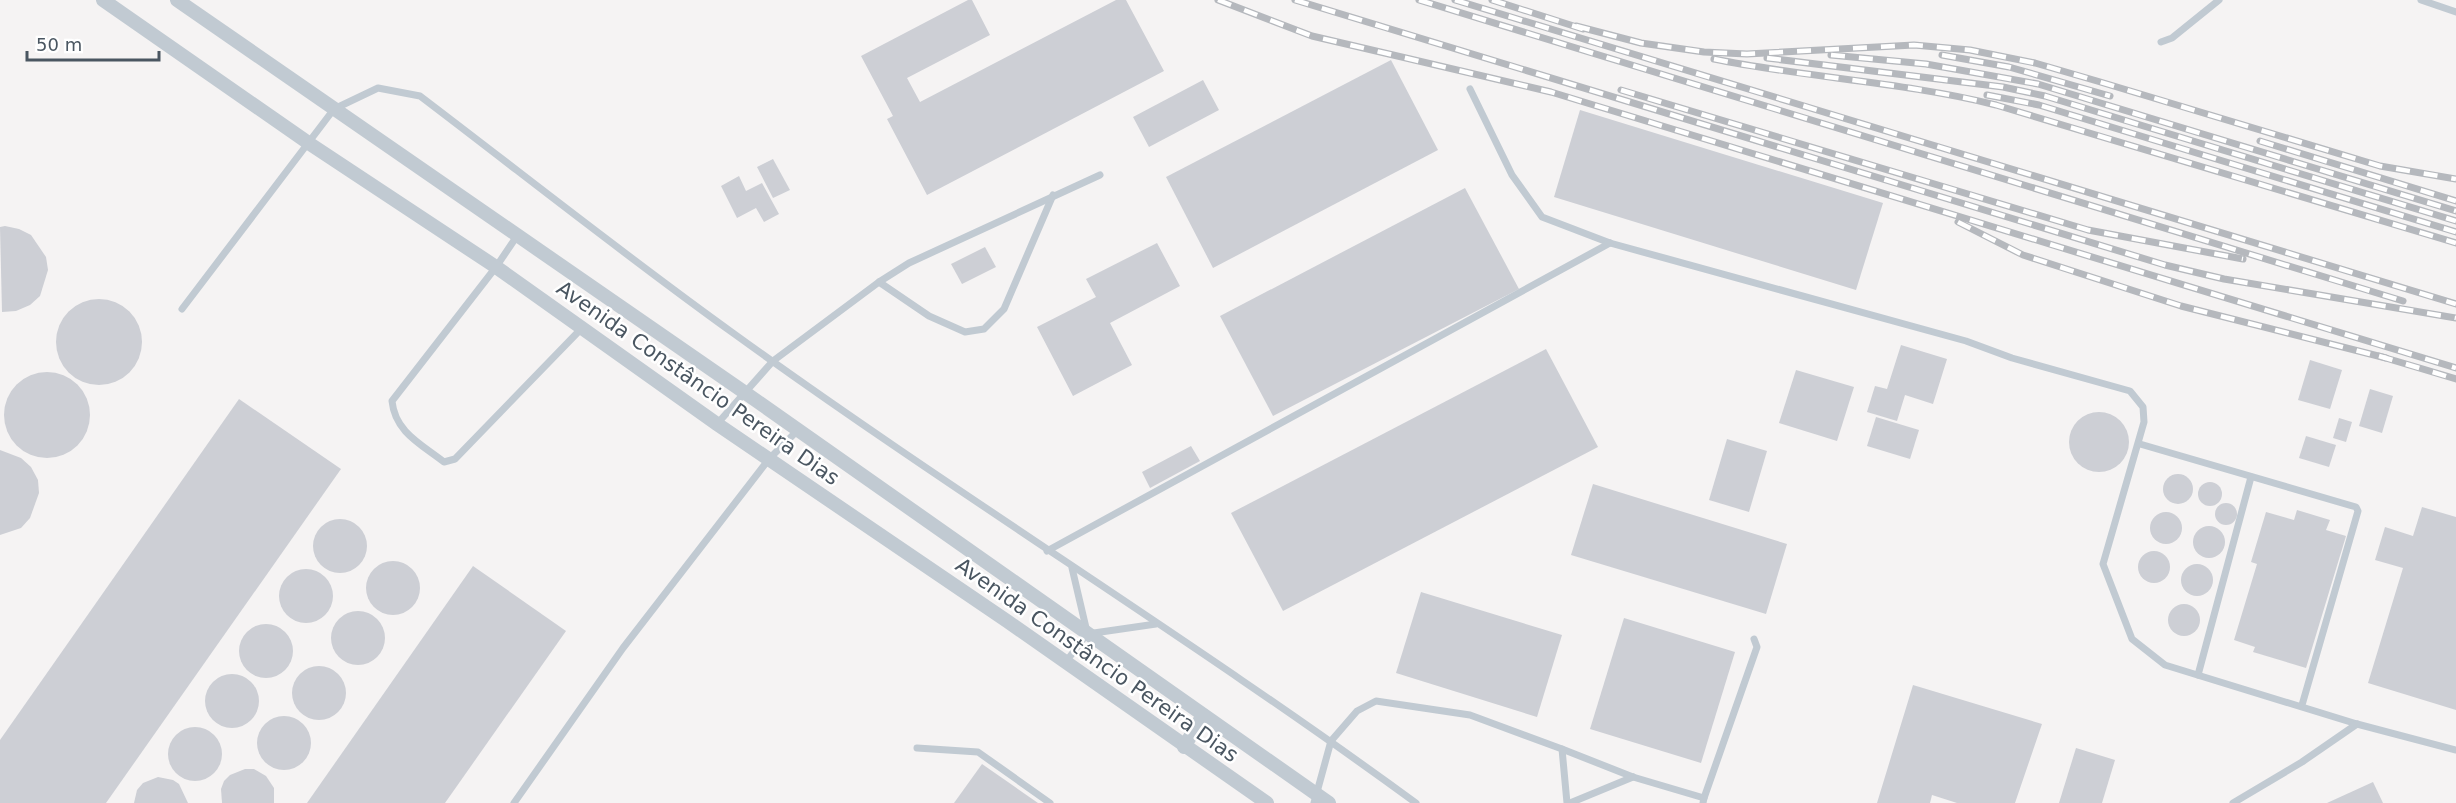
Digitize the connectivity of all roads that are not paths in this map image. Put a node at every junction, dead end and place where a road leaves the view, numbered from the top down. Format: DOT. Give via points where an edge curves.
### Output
graph roads {
  1 [pos="103,0"];
  2 [pos="177,0"];
  3 [pos="2219,0"];
  4 [pos="2421,0"];
  5 [pos="2456,12"];
  6 [pos="2161,42"];
  7 [pos="1470,89"];
  8 [pos="334,109"];
  9 [pos="310,144"];
  10 [pos="1100,175"];
  11 [pos="1053,195"];
  12 [pos="516,236"];
  13 [pos="1610,243"];
  14 [pos="496,267"];
  15 [pos="879,282"];
  16 [pos="182,309"];
  17 [pos="581,328"];
  18 [pos="773,361"];
  19 [pos="744,392"];
  20 [pos="717,424"];
  21 [pos="797,431"];
  22 [pos="2140,444"];
  23 [pos="769,459"];
  24 [pos="2251,477"];
  25 [pos="1047,551"];
  26 [pos="1072,568"];
  27 [pos="1156,624"];
  28 [pos="1088,634"];
  29 [pos="1754,639"];
  30 [pos="1065,663"];
  31 [pos="2198,675"];
  32 [pos="2302,705"];
  33 [pos="1203,715"];
  34 [pos="2357,724"];
  35 [pos="1331,741"];
  36 [pos="1184,747"];
  37 [pos="917,748"];
  38 [pos="1562,749"];
  39 [pos="2456,750"];
  40 [pos="1633,777"];
  41 [pos="1315,799"];
  42 [pos="1704,801"];
  43 [pos="514,803"];
  44 [pos="1050,803"];
  45 [pos="1267,803"];
  46 [pos="1329,803"];
  47 [pos="1416,803"];
  48 [pos="1568,803"];
  49 [pos="2233,803"];
  1 -- 9 [label="street, Avenida Constâncio Pereira Dias"];
  2 -- 8 [label="street, Avenida Constâncio Pereira Dias"];
  3 -- 6 [label="lane" via="2172,38"];
  4 -- 5 [label="lane"];
  7 -- 13 [label="lane" via="1512,175 1542,217"];
  8 -- 9 [label="lane"];
  8 -- 12 [label="street, Avenida Constâncio Pereira Dias"];
  8 -- 18 [label="lane" via="378,88 420,96"];
  9 -- 14 [label="street, Avenida Constâncio Pereira Dias"];
  9 -- 16 [label="lane"];
  10 -- 11 [label="lane"];
  11 -- 15 [label="lane" via="909,262"];
  11 -- 15 [label="lane" via="1004,309 984,329 965,332 929,316"];
  12 -- 14 [label="lane"];
  12 -- 19 [label="street, Avenida Constâncio Pereira Dias"];
  13 -- 22 [label="lane" via="1955,338 2130,391 2143,407"];
  13 -- 25 [label="lane"];
  14 -- 17 [label="street, Avenida Constâncio Pereira Dias"];
  14 -- 17 [label="lane" via="392,401 399,427 444,462 455,459 473,444"];
  15 -- 18 [label="lane"];
  17 -- 20 [label="street, Avenida Constâncio Pereira Dias"];
  18 -- 19 [label="lane"];
  18 -- 25 [label="lane"];
  19 -- 20 [label="lane"];
  19 -- 21 [label="street, Avenida Constâncio Pereira Dias"];
  20 -- 23 [label="street, Avenida Constâncio Pereira Dias"];
  21 -- 23 [label="lane"];
  21 -- 28 [label="street, Avenida Constâncio Pereira Dias"];
  22 -- 24 [label="lane"];
  22 -- 31 [label="lane" via="2103,564 2132,639 2165,665"];
  23 -- 30 [label="street, Avenida Constâncio Pereira Dias"];
  23 -- 43 [label="lane" via="623,648"];
  24 -- 31 [label="lane"];
  24 -- 32 [label="lane" via="2356,507 2358,511"];
  25 -- 26 [label="lane"];
  26 -- 27 [label="lane"];
  26 -- 28 [label="lane"];
  27 -- 28 [label="lane"];
  27 -- 35 [label="lane"];
  28 -- 30 [label="lane"];
  28 -- 33 [label="street, Avenida Constâncio Pereira Dias"];
  29 -- 42 [label="lane" via="1757,647"];
  30 -- 36 [label="street, Avenida Constâncio Pereira Dias"];
  31 -- 32 [label="lane"];
  32 -- 34 [label="lane"];
  33 -- 36 [label="street"];
  33 -- 41 [label="street, Avenida Constâncio Pereira Dias"];
  34 -- 39 [label="lane"];
  34 -- 49 [label="lane"];
  35 -- 38 [label="lane" via="1358,711 1376,701 1470,715"];
  35 -- 41 [label="lane"];
  35 -- 47 [label="lane"];
  36 -- 45 [label="street, Avenida Constâncio Pereira Dias"];
  37 -- 44 [label="lane" via="978,752"];
  38 -- 40 [label="lane"];
  38 -- 48 [label="lane"];
  40 -- 42 [label="lane"];
  40 -- 48 [label="lane"];
  41 -- 46 [label="street, Avenida Constâncio Pereira Dias"];
}
